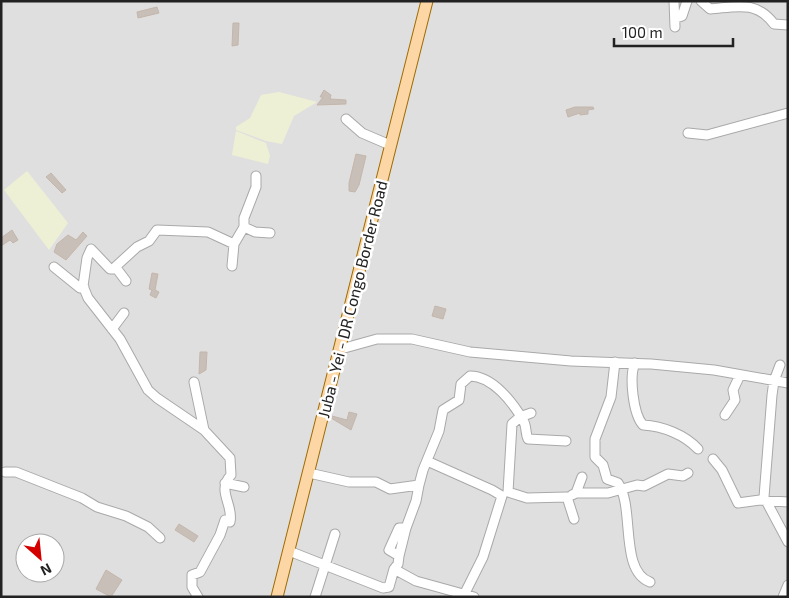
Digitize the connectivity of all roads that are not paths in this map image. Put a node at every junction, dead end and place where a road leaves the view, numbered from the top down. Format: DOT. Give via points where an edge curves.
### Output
graph roads {
  1 [pos="428,1"];
  2 [pos="674,1"];
  3 [pos="687,1"];
  4 [pos="701,1"];
  5 [pos="788,25"];
  6 [pos="788,112"];
  7 [pos="346,118"];
  8 [pos="688,133"];
  9 [pos="390,145"];
  10 [pos="256,176"];
  11 [pos="244,227"];
  12 [pos="270,232"];
  13 [pos="234,244"];
  14 [pos="232,266"];
  15 [pos="54,267"];
  16 [pos="113,269"];
  17 [pos="126,281"];
  18 [pos="84,287"];
  19 [pos="124,314"];
  20 [pos="112,329"];
  21 [pos="341,349"];
  22 [pos="615,362"];
  23 [pos="635,363"];
  24 [pos="780,365"];
  25 [pos="740,375"];
  26 [pos="774,381"];
  27 [pos="194,382"];
  28 [pos="788,383"];
  29 [pos="531,413"];
  30 [pos="725,415"];
  31 [pos="520,417"];
  32 [pos="204,430"];
  33 [pos="566,442"];
  34 [pos="698,449"];
  35 [pos="713,459"];
  36 [pos="427,461"];
  37 [pos="5,472"];
  38 [pos="309,473"];
  39 [pos="688,473"];
  40 [pos="582,477"];
  41 [pos="225,483"];
  42 [pos="419,484"];
  43 [pos="244,488"];
  44 [pos="621,490"];
  45 [pos="576,494"];
  46 [pos="567,497"];
  47 [pos="766,501"];
  48 [pos="788,502"];
  49 [pos="574,519"];
  50 [pos="336,534"];
  51 [pos="160,538"];
  52 [pos="788,542"];
  53 [pos="289,551"];
  54 [pos="327,565"];
  55 [pos="394,569"];
  56 [pos="650,582"];
  57 [pos="788,585"];
  58 [pos="387,592"];
  59 [pos="467,596"];
  60 [pos="198,597"];
  61 [pos="277,597"];
  62 [pos="315,597"];
  63 [pos="783,597"];
  1 -- 9 [label="main road, Juba - Yei - DR Congo Border Road"];
  2 -- 3 [label="street" via="675,23 682,16"];
  4 -- 5 [label="street" via="710,9 754,7 774,24"];
  6 -- 8 [label="street" via="707,135"];
  7 -- 9 [label="street" via="362,132"];
  9 -- 21 [label="main road, Juba - Yei - DR Congo Border Road"];
  10 -- 11 [label="street" via="256,187 244,218"];
  11 -- 12 [label="street" via="254,232"];
  11 -- 13 [label="street"];
  13 -- 14 [label="street"];
  13 -- 16 [label="street" via="208,232 157,230 149,241 137,247"];
  15 -- 18 [label="street" via="80,288"];
  16 -- 17 [label="street" via="117,269"];
  16 -- 18 [label="street" via="91,249 86,258"];
  18 -- 20 [label="street" via="88,298"];
  19 -- 20 [label="street"];
  20 -- 32 [label="street" via="148,390"];
  21 -- 22 [label="street" via="377,339 412,339 470,352"];
  21 -- 38 [label="main road, Juba - Yei - DR Congo Border Road"];
  22 -- 23 [label="street"];
  22 -- 44 [label="street" via="611,397 596,434 594,453 603,465 607,479 618,483"];
  23 -- 25 [label="street"];
  23 -- 34 [label="street" via="631,373 638,419 644,425 690,440"];
  24 -- 26 [label="street"];
  25 -- 26 [label="street"];
  25 -- 30 [label="street" via="732,390 735,400"];
  26 -- 28 [label="street"];
  26 -- 47 [label="street"];
  27 -- 32 [label="street"];
  29 -- 31 [label="street"];
  31 -- 33 [label="street" via="528,439"];
  31 -- 36 [label="street" via="497,388 470,376 461,384 459,400 443,410"];
  31 -- 46 [label="street" via="512,424 508,492 527,498"];
  32 -- 41 [label="street" via="230,458 231,475"];
  35 -- 47 [label="street" via="738,502"];
  36 -- 42 [label="street"];
  36 -- 59 [label="street" via="502,496"];
  37 -- 51 [label="street" via="16,472 97,507 120,513 148,527"];
  38 -- 42 [label="street" via="349,482 376,482 390,490"];
  38 -- 53 [label="main road, Juba - Yei - DR Congo Border Road"];
  39 -- 44 [label="street" via="683,476 668,474 644,486"];
  40 -- 45 [label="street"];
  41 -- 43 [label="street"];
  41 -- 60 [label="street" via="230,522 225,520 200,572 192,574 192,587"];
  42 -- 55 [label="street" via="406,528 399,528 389,550 399,556"];
  44 -- 45 [label="street"];
  44 -- 56 [label="street" via="626,499 624,510 633,565 638,575"];
  45 -- 46 [label="street"];
  46 -- 49 [label="street"];
  47 -- 48 [label="street"];
  47 -- 52 [label="street"];
  50 -- 54 [label="street"];
  53 -- 54 [label="street"];
  53 -- 61 [label="main road, Juba - Yei - DR Congo Border Road"];
  54 -- 58 [label="street"];
  54 -- 62 [label="street"];
  55 -- 58 [label="street"];
  55 -- 59 [label="street" via="416,581"];
  57 -- 63 [label="street"];
}
